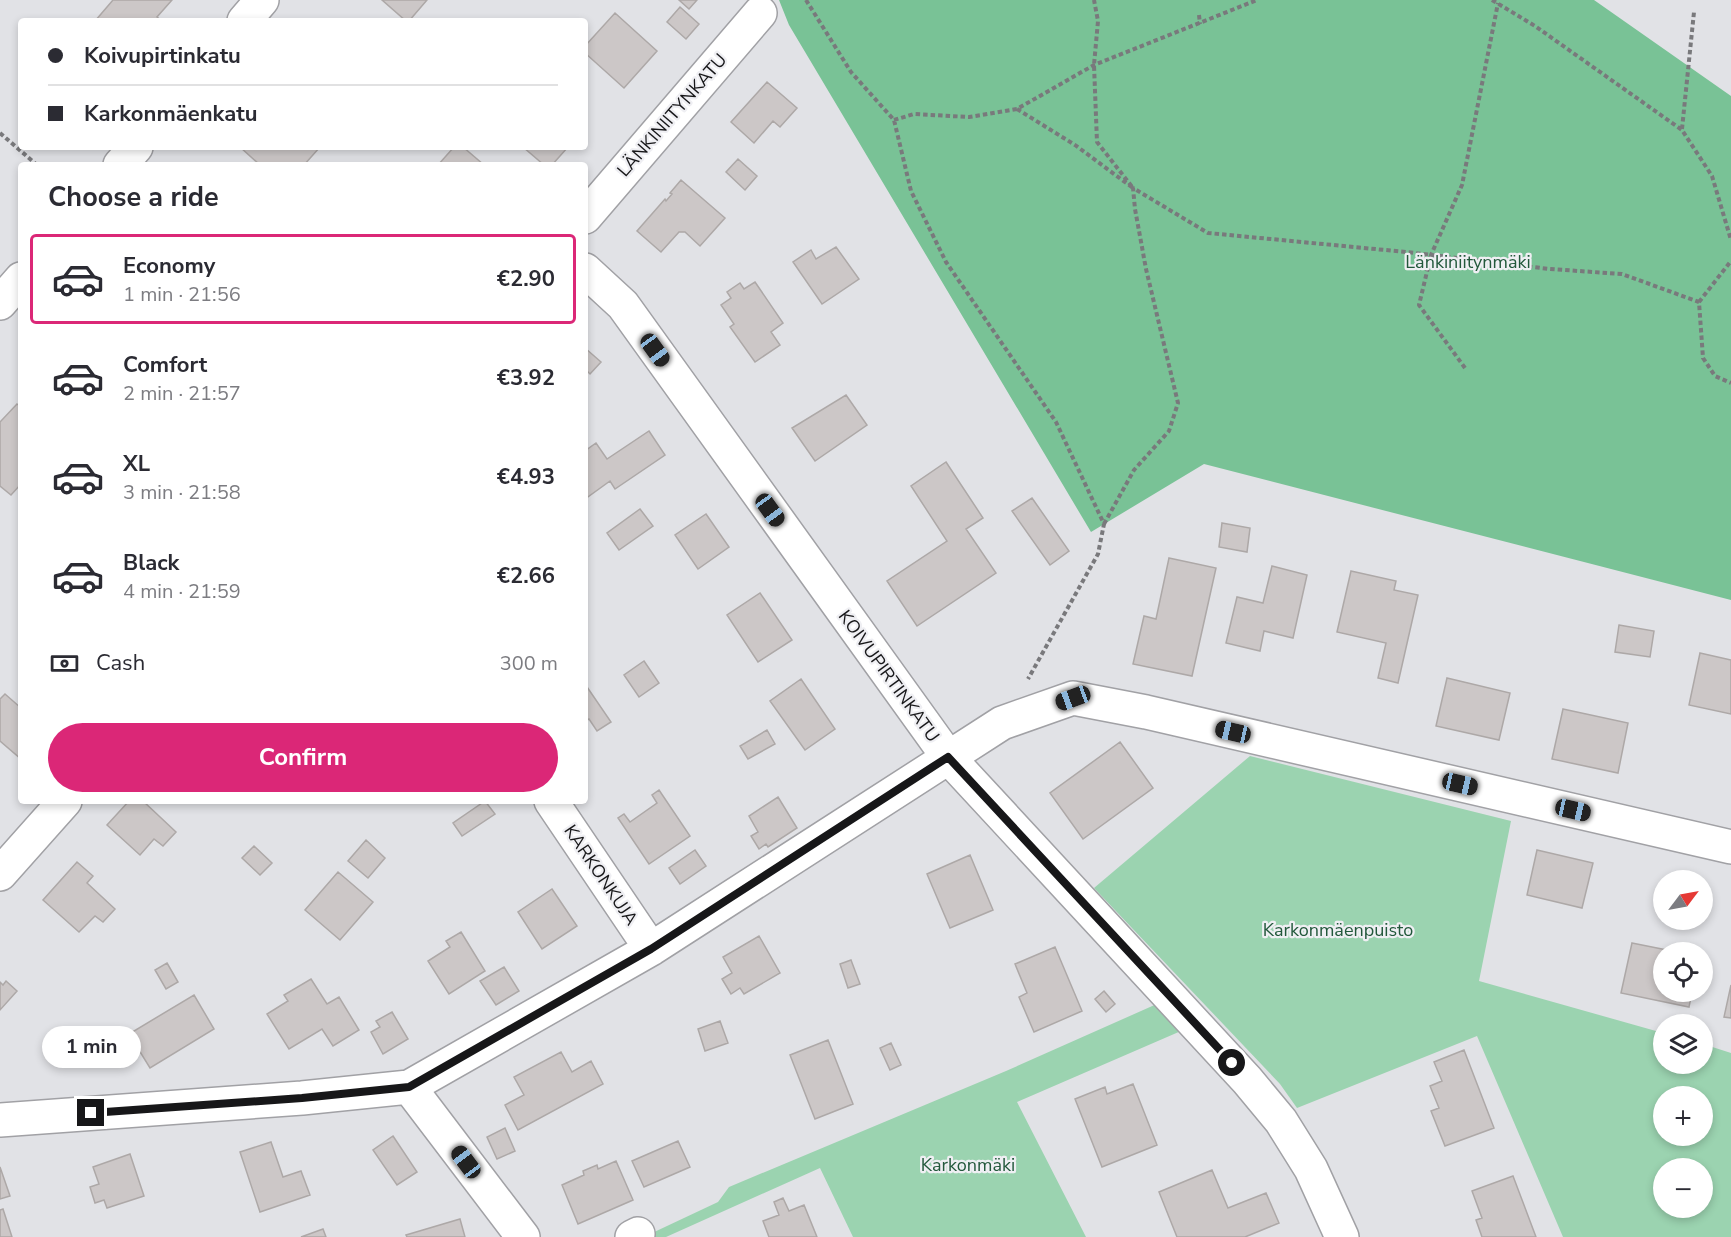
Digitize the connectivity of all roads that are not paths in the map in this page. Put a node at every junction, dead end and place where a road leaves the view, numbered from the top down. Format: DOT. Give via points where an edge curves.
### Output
graph roads {
  1 [pos="262,0"];
  2 [pos="760,13"];
  3 [pos="247,18"];
  4 [pos="133,150"];
  5 [pos="123,162"];
  6 [pos="588,214"];
  7 [pos="588,273"];
  8 [pos="18,282"];
  9 [pos="0,303"];
  10 [pos="948,757"];
  11 [pos="62,804"];
  12 [pos="553,804"];
  13 [pos="1731,847"];
  14 [pos="0,874"];
  15 [pos="651,949"];
  16 [pos="409,1087"];
  17 [pos="0,1120"];
  18 [pos="523,1237"];
  19 [pos="1342,1237"];
  1 -- 3 [label="street"];
  2 -- 6 [label="street, LÄNKINIITYNKATU"];
  4 -- 5 [label="street"];
  7 -- 10 [label="street, KOIVUPIRTINKATU" via="623,305"];
  8 -- 9 [label="street"];
  10 -- 13 [label="street" via="1002,723 1073,698"];
  10 -- 15 [label="street"];
  10 -- 19 [label="street, KOIVUPIRTINKATU" via="1247,1080 1281,1122 1311,1169"];
  11 -- 14 [label="street"];
  12 -- 15 [label="street, KARKONKUJA"];
  15 -- 16 [label="street"];
  16 -- 17 [label="street"];
  16 -- 18 [label="street"];
}
